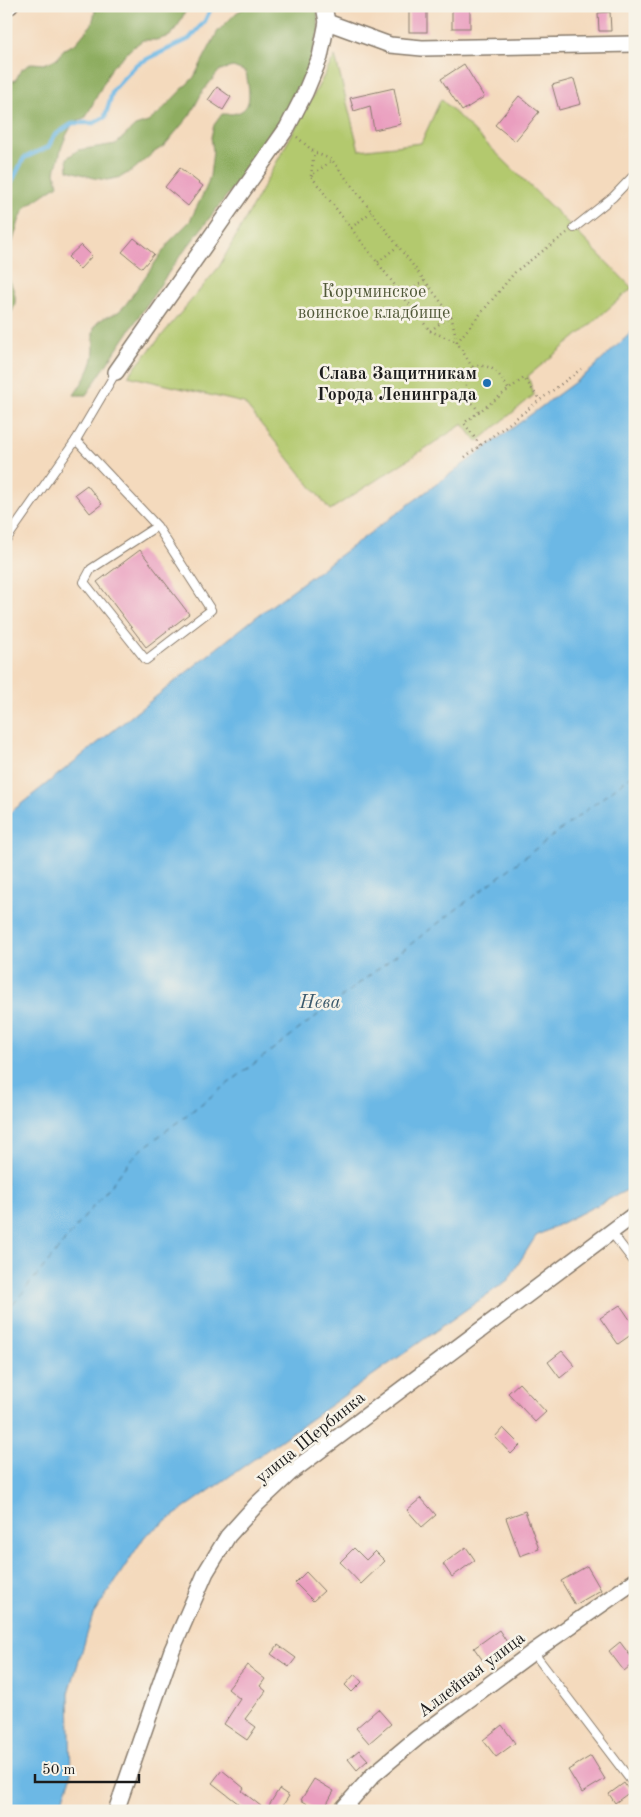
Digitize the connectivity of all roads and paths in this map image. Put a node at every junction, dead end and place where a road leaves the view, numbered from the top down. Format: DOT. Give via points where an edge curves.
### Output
graph roads {
  1 [pos="324,6"];
  2 [pos="328,22"];
  3 [pos="635,44"];
  4 [pos="287,128"];
  5 [pos="314,152"];
  6 [pos="332,160"];
  7 [pos="635,174"];
  8 [pos="311,176"];
  9 [pos="372,212"];
  10 [pos="351,228"];
  11 [pos="574,228"];
  12 [pos="398,246"];
  13 [pos="377,262"];
  14 [pos="424,280"];
  15 [pos="403,296"];
  16 [pos="450,315"];
  17 [pos="430,331"];
  18 [pos="457,342"];
  19 [pos="472,367"];
  20 [pos="581,369"];
  21 [pos="116,372"];
  22 [pos="509,390"];
  23 [pos="540,400"];
  24 [pos="479,412"];
  25 [pos="76,440"];
  26 [pos="480,445"];
  27 [pos="465,457"];
  28 [pos="157,526"];
  29 [pos="6,540"];
  30 [pos="635,1214"];
  31 [pos="610,1232"];
  32 [pos="635,1263"];
  33 [pos="635,1581"];
  34 [pos="533,1652"];
  35 [pos="635,1786"];
  36 [pos="116,1811"];
  37 [pos="341,1811"];
  1 -- 2 [label="street"];
  2 -- 3 [label="street" via="390,45 422,48"];
  2 -- 4 [label="street" via="320,57"];
  4 -- 5 [label="path"];
  4 -- 21 [label="street"];
  5 -- 6 [label="path"];
  5 -- 8 [label="path"];
  6 -- 8 [label="path"];
  6 -- 9 [label="path"];
  7 -- 11 [label="lane" via="613,197"];
  8 -- 10 [label="path"];
  9 -- 10 [label="path"];
  9 -- 12 [label="path"];
  10 -- 13 [label="path"];
  11 -- 18 [label="path" via="516,271"];
  12 -- 13 [label="path"];
  12 -- 14 [label="path"];
  13 -- 15 [label="path"];
  14 -- 15 [label="path"];
  14 -- 16 [label="path"];
  15 -- 17 [label="path"];
  16 -- 17 [label="path"];
  16 -- 18 [label="path"];
  17 -- 18 [label="path"];
  18 -- 19 [label="path"];
  19 -- 22 [label="path" via="489,366"];
  19 -- 24 [label="path" via="465,386 467,396"];
  20 -- 23 [label="path"];
  21 -- 25 [label="lane"];
  22 -- 23 [label="path" via="524,378"];
  22 -- 24 [label="path"];
  23 -- 26 [label="path"];
  24 -- 26 [label="path" via="464,423"];
  25 -- 28 [label="lane"];
  25 -- 29 [label="lane"];
  26 -- 27 [label="path"];
  28 -- 28 [label="lane" via="211,610 146,660 84,582 91,569"];
  30 -- 31 [label="street, улица Щербинка"];
  31 -- 32 [label="lane"];
  31 -- 36 [label="street, улица Щербинка" via="290,1473 228,1536 206,1572 172,1650"];
  33 -- 34 [label="street, Аллейная улица"];
  34 -- 35 [label="lane"];
  34 -- 37 [label="street, Аллейная улица" via="417,1738 373,1775"];
}
